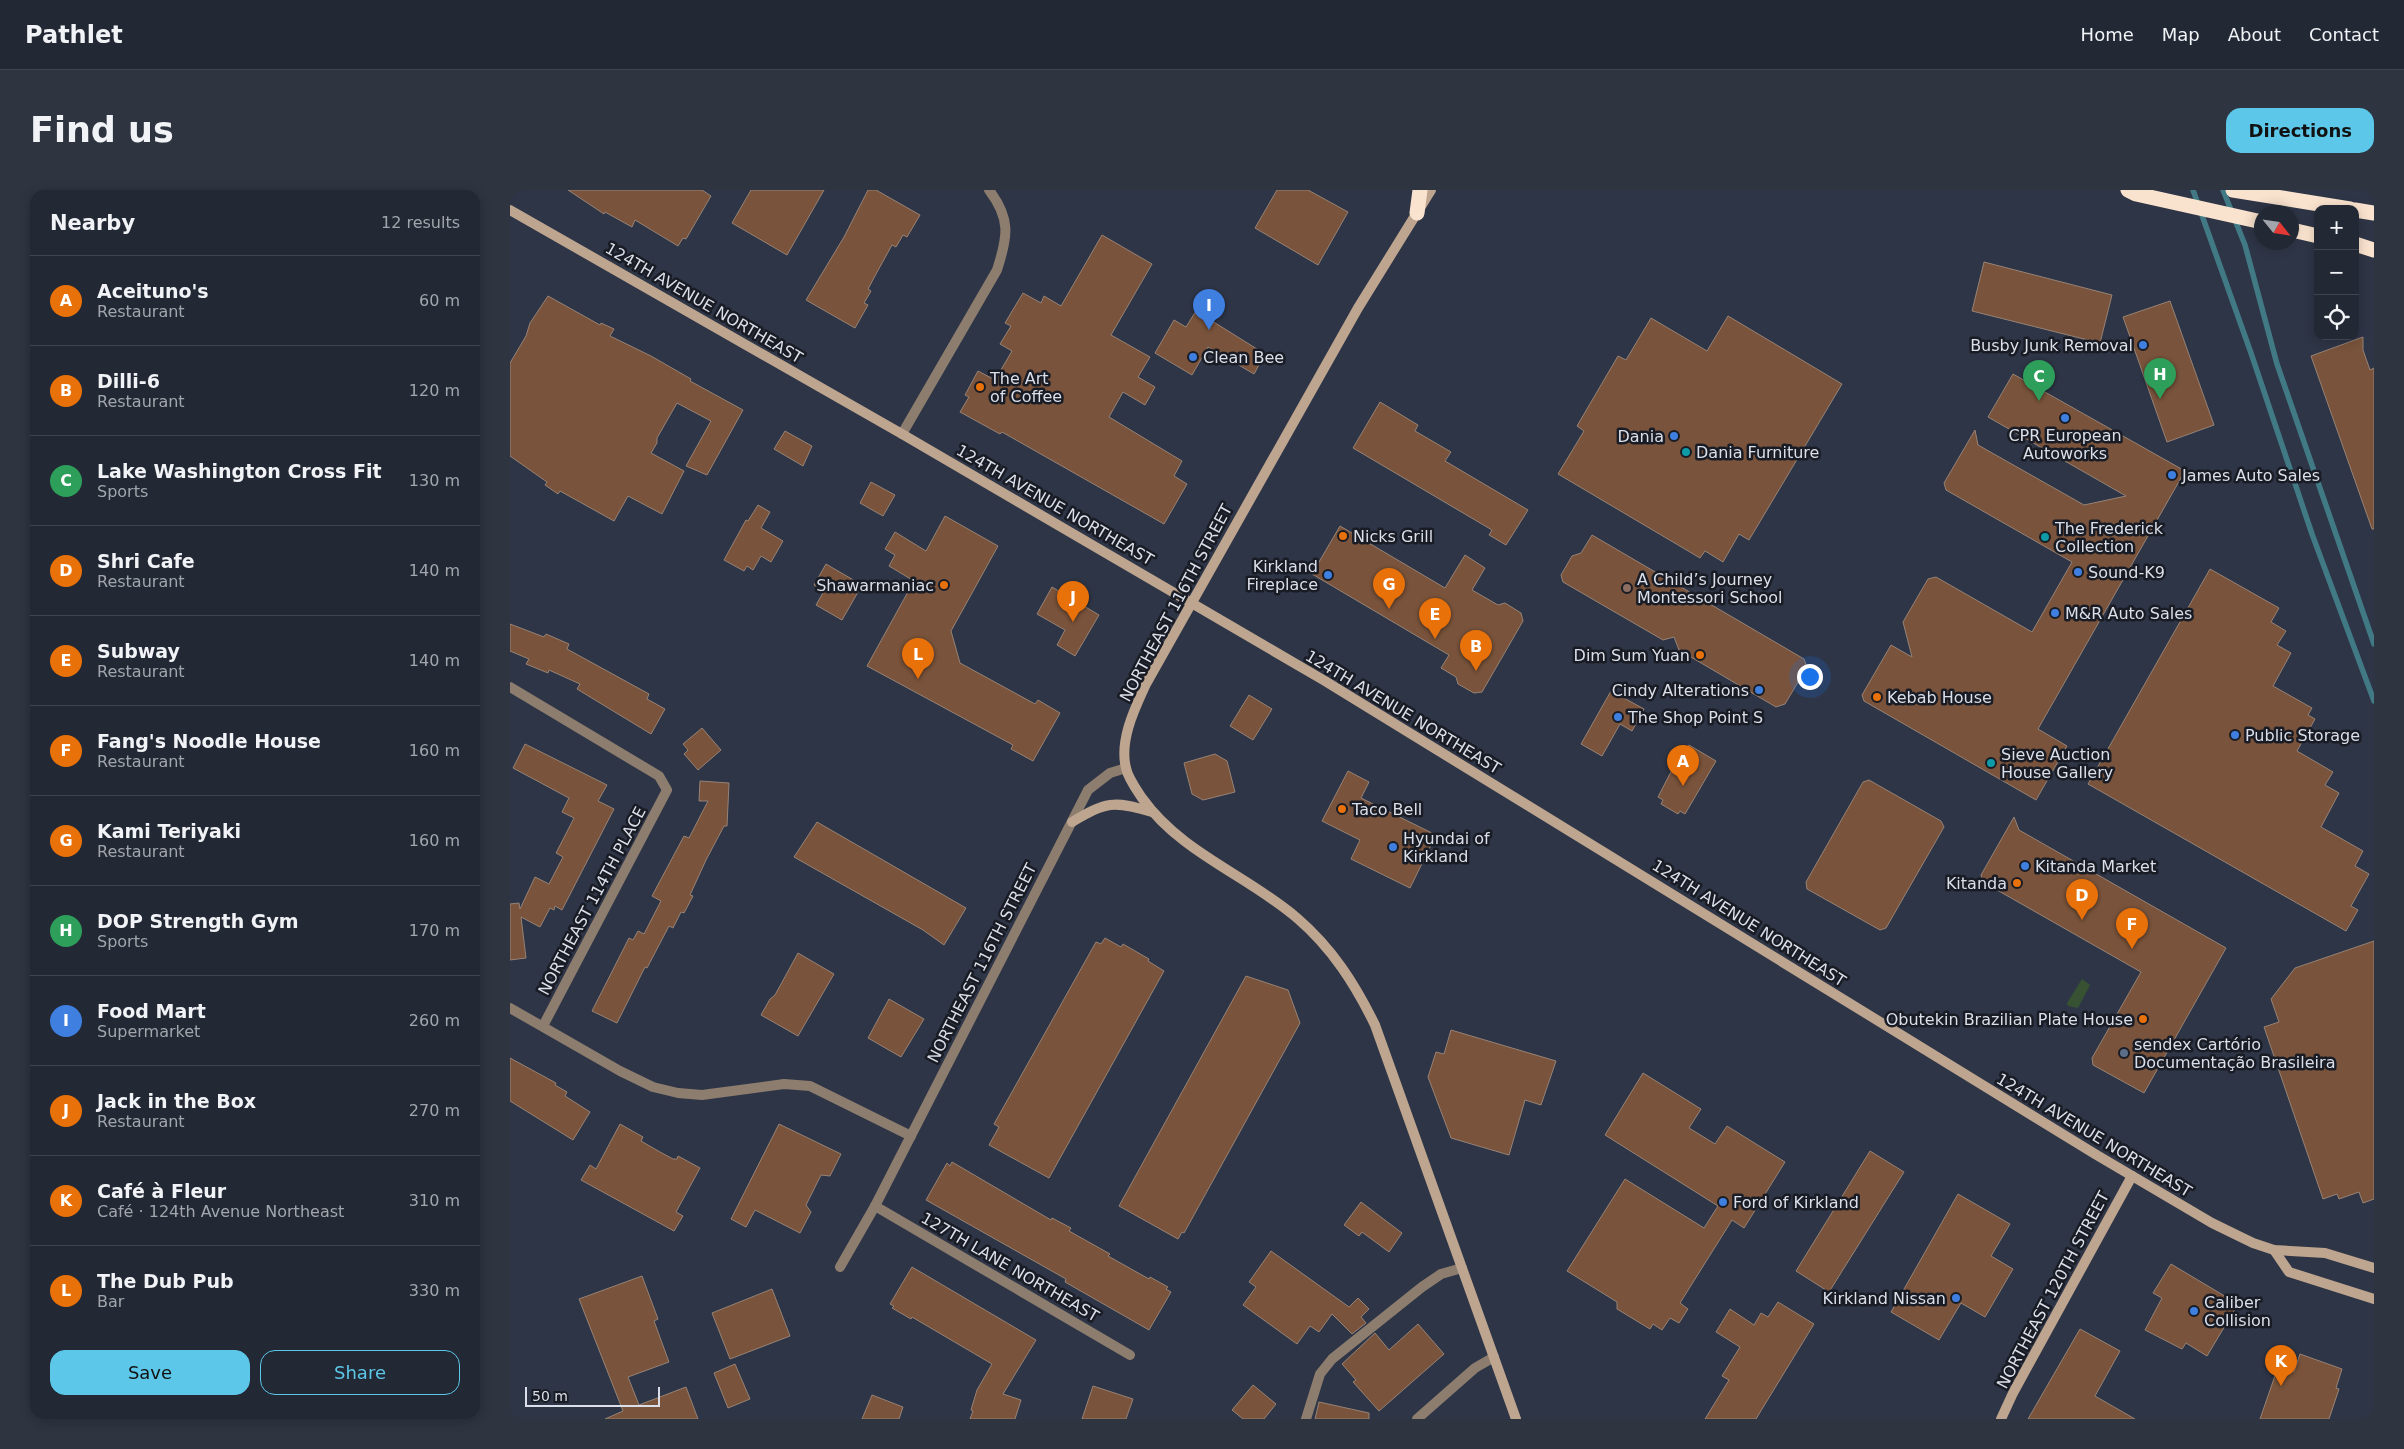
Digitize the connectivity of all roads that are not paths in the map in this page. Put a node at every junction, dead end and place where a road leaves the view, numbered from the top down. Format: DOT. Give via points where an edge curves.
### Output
graph roads {
  1 [pos="989,190"];
  2 [pos="1420,190"];
  3 [pos="1431,190"];
  4 [pos="2233,190"];
  5 [pos="2132,192"];
  6 [pos="2325,205"];
  7 [pos="510,210"];
  8 [pos="2359,210"];
  9 [pos="2374,212"];
  10 [pos="1417,213"];
  11 [pos="2254,220"];
  12 [pos="2299,232"];
  13 [pos="2314,235"];
  14 [pos="2359,245"];
  15 [pos="2374,250"];
  16 [pos="902,434"];
  17 [pos="1191,602"];
  18 [pos="510,686"];
  19 [pos="1126,768"];
  20 [pos="1152,812"];
  21 [pos="1072,822"];
  22 [pos="510,1008"];
  23 [pos="543,1026"];
  24 [pos="911,1136"];
  25 [pos="2132,1176"];
  26 [pos="875,1206"];
  27 [pos="2274,1250"];
  28 [pos="840,1267"];
  29 [pos="1462,1268"];
  30 [pos="2374,1268"];
  31 [pos="2374,1300"];
  32 [pos="1130,1355"];
  33 [pos="1494,1357"];
  34 [pos="1306,1419"];
  35 [pos="1417,1419"];
  36 [pos="1516,1419"];
  37 [pos="2002,1419"];
  1 -- 16 [label="street" via="1000,204 1006,224 1006,242 997,270"];
  2 -- 10 [label="highway"];
  3 -- 10 [label="main road, NORTHEAST 116TH STREET"];
  4 -- 6 [label="highway"];
  5 -- 11 [label="highway"];
  7 -- 16 [label="main road, 124TH AVENUE NORTHEAST"];
  8 -- 9 [label="highway"];
  10 -- 17 [label="main road, NORTHEAST 116TH STREET" via="1358,308"];
  12 -- 13 [label="highway"];
  14 -- 15 [label="highway"];
  16 -- 17 [label="main road, 124TH AVENUE NORTHEAST"];
  17 -- 19 [label="main road, NORTHEAST 116TH STREET" via="1136,707 1126,745"];
  17 -- 25 [label="main road, 124TH AVENUE NORTHEAST"];
  18 -- 23 [label="street, NORTHEAST 114TH PLACE" via="659,776 667,790"];
  19 -- 20 [label="main road" via="1136,790"];
  19 -- 21 [label="street, NORTHEAST 116TH STREET" via="1094,783"];
  20 -- 21 [label="main road" via="1126,804 1099,806"];
  20 -- 29 [label="main road" via="1194,849 1298,919 1335,957 1354,984 1375,1025"];
  21 -- 24 [label="street, NORTHEAST 116TH STREET"];
  22 -- 23 [label="street"];
  23 -- 24 [label="street" via="653,1087 702,1095 784,1084 810,1086"];
  24 -- 26 [label="street, NORTHEAST 116TH STREET"];
  25 -- 27 [label="main road, 124TH AVENUE NORTHEAST" via="2212,1223"];
  25 -- 37 [label="main road, NORTHEAST 120TH STREET" via="2013,1393"];
  26 -- 28 [label="street, NORTHEAST 116TH STREET"];
  26 -- 32 [label="street, 127TH LANE NORTHEAST"];
  27 -- 30 [label="main road, 124TH AVENUE NORTHEAST" via="2326,1253"];
  27 -- 31 [label="main road" via="2289,1272"];
  29 -- 33 [label="main road"];
  29 -- 34 [label="street" via="1441,1274 1422,1287 1332,1359 1320,1374"];
  33 -- 35 [label="street" via="1475,1368"];
  33 -- 36 [label="main road"];
}
